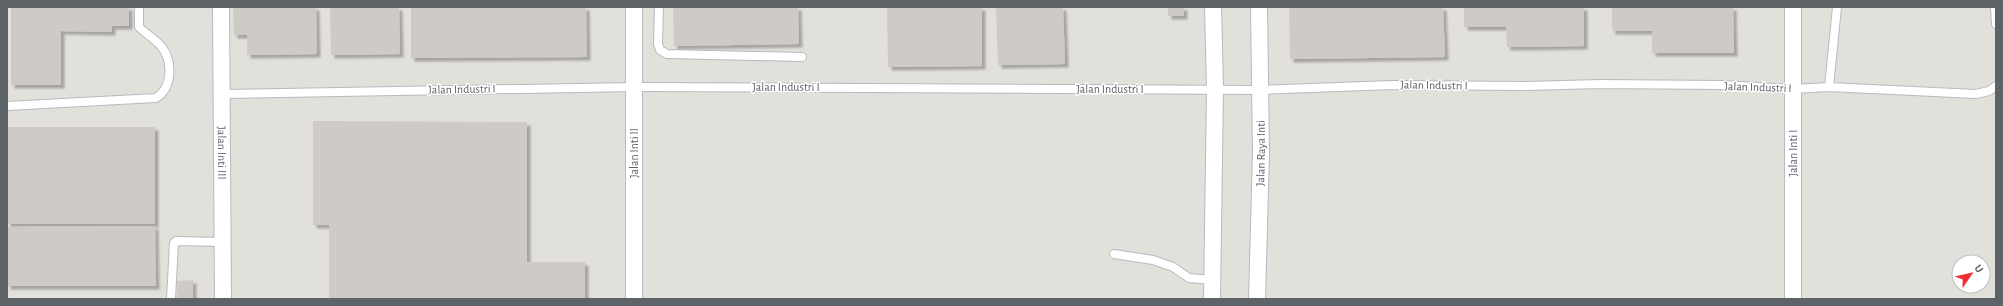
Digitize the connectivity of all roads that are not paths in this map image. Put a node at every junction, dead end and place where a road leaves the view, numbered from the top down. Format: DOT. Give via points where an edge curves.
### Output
graph roads {
  1 [pos="139,7"];
  2 [pos="221,7"];
  3 [pos="634,7"];
  4 [pos="659,7"];
  5 [pos="1213,7"];
  6 [pos="1259,7"];
  7 [pos="1793,7"];
  8 [pos="1837,7"];
  9 [pos="1995,7"];
  10 [pos="1996,24"];
  11 [pos="802,57"];
  12 [pos="1996,86"];
  13 [pos="634,87"];
  14 [pos="1829,87"];
  15 [pos="1215,89"];
  16 [pos="1793,89"];
  17 [pos="1260,90"];
  18 [pos="222,94"];
  19 [pos="7,106"];
  20 [pos="222,242"];
  21 [pos="1114,254"];
  22 [pos="1212,280"];
  23 [pos="171,299"];
  24 [pos="223,299"];
  25 [pos="634,299"];
  26 [pos="1212,299"];
  27 [pos="1257,299"];
  28 [pos="1792,299"];
  1 -- 19 [label="lane" via="139,27 161,46 165,54 169,77 163,93 156,98"];
  2 -- 18 [label="street, Jalan Inti III"];
  3 -- 13 [label="street, Jalan Inti II"];
  4 -- 11 [label="lane" via="658,44 660,50 667,54"];
  5 -- 15 [label="street"];
  6 -- 17 [label="street, Jalan Raya Inti"];
  7 -- 16 [label="street, Jalan Inti I"];
  8 -- 14 [label="lane"];
  9 -- 10 [label="lane"];
  12 -- 14 [label="lane, Jalan Industri I" via="1989,91 1976,94"];
  13 -- 15 [label="lane, Jalan Industri I"];
  13 -- 18 [label="lane, Jalan Industri I"];
  13 -- 25 [label="street, Jalan Inti II"];
  14 -- 16 [label="lane, Jalan Industri I"];
  15 -- 17 [label="lane, Jalan Industri I"];
  15 -- 22 [label="street"];
  16 -- 17 [label="lane, Jalan Industri I" via="1723,85 1600,84 1392,85"];
  16 -- 28 [label="street, Jalan Inti I"];
  17 -- 27 [label="street, Jalan Raya Inti"];
  18 -- 20 [label="street, Jalan Inti III"];
  20 -- 23 [label="lane" via="174,243"];
  20 -- 24 [label="street, Jalan Inti III"];
  21 -- 22 [label="lane" via="1153,260 1173,267 1185,277"];
  22 -- 26 [label="street"];
}
